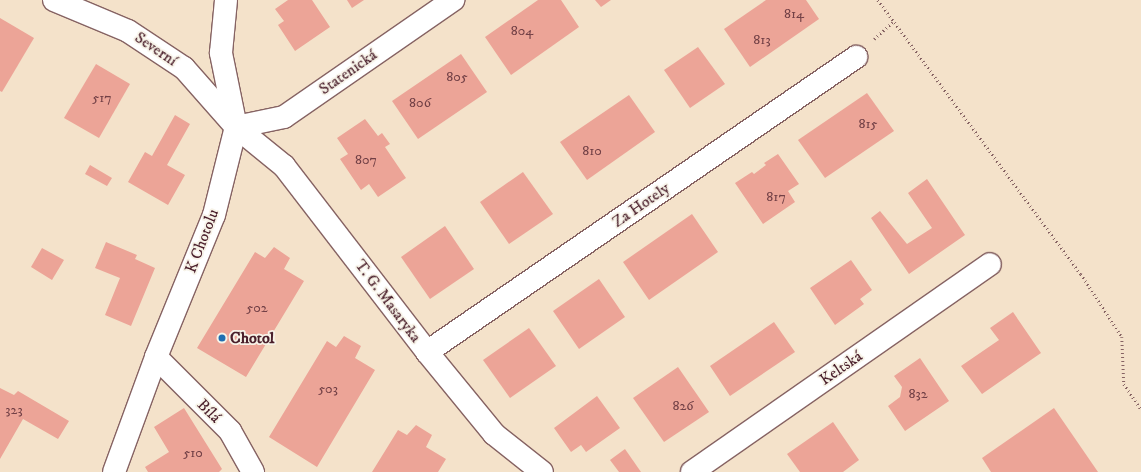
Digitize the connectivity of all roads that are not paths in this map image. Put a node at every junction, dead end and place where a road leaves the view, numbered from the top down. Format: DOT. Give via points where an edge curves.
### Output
graph roads {
  1 [pos="54,0"];
  2 [pos="226,0"];
  3 [pos="453,0"];
  4 [pos="856,57"];
  5 [pos="236,127"];
  6 [pos="990,264"];
  7 [pos="427,352"];
  8 [pos="156,358"];
  9 [pos="114,472"];
  10 [pos="253,472"];
  11 [pos="542,472"];
  12 [pos="692,472"];
  1 -- 5 [label="street, Severní" via="128,31 184,68"];
  2 -- 5 [label="street, K Chotolu" via="221,53"];
  3 -- 5 [label="street, Statenická" via="284,117"];
  4 -- 7 [label="street, Za Hotely"];
  5 -- 7 [label="street, T. G. Masaryka" via="284,166"];
  5 -- 8 [label="street, K Chotolu" via="214,215"];
  6 -- 12 [label="street, Keltská"];
  7 -- 11 [label="street, T. G. Masaryka" via="494,434"];
  8 -- 9 [label="street, K Chotolu"];
  8 -- 10 [label="street, Bílá" via="230,431"];
}
